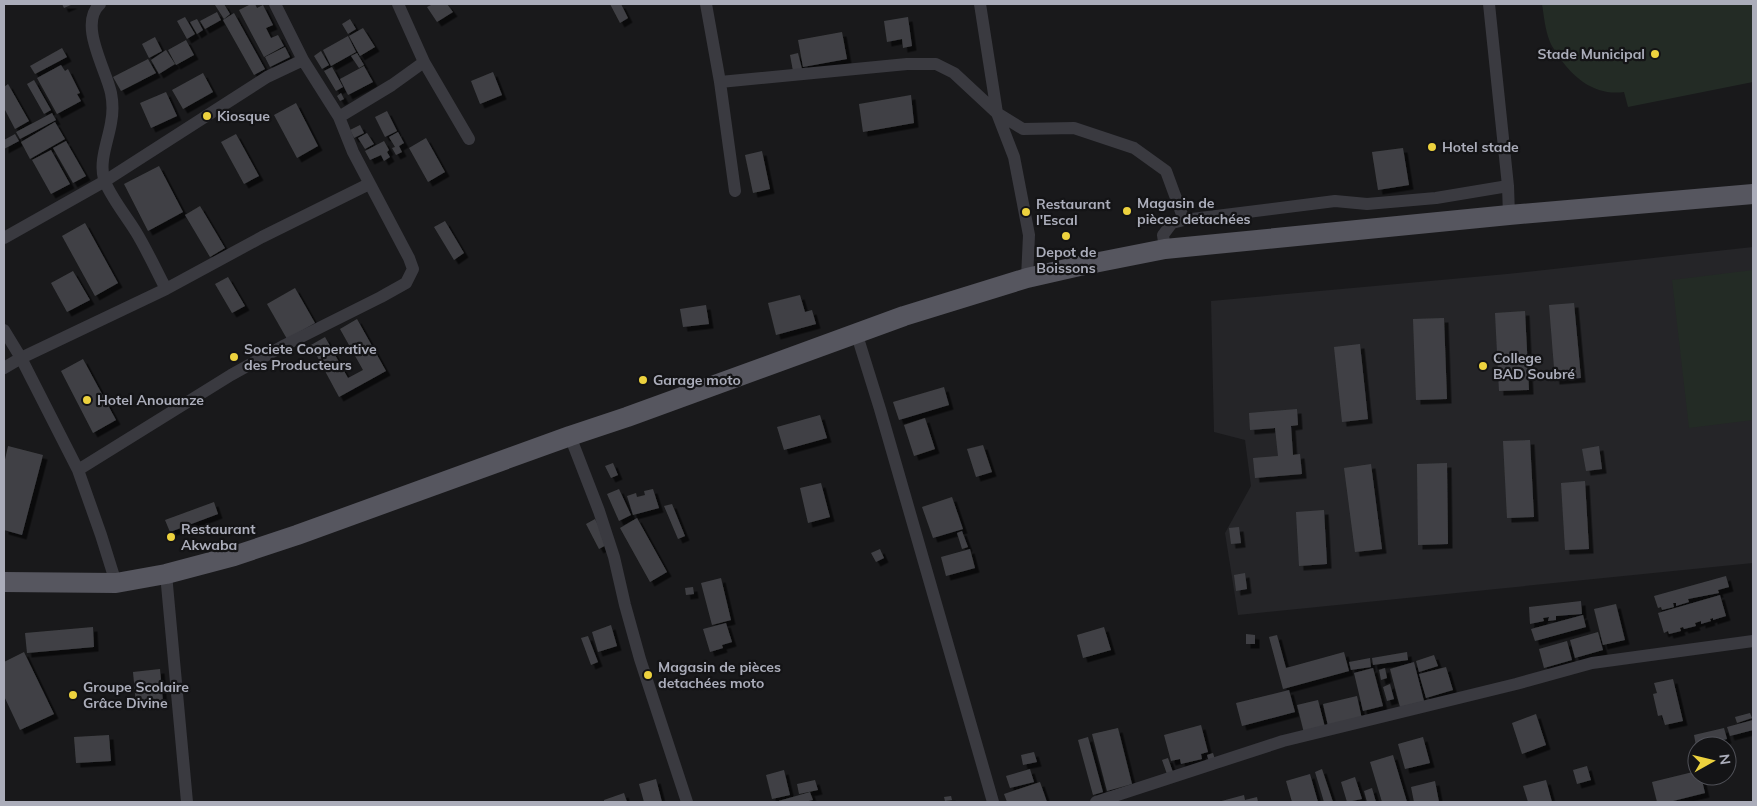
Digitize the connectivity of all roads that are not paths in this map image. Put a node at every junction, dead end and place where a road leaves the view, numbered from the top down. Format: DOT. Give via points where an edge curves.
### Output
graph roads {
  1 [pos="100,4"];
  2 [pos="275,4"];
  3 [pos="398,4"];
  4 [pos="706,4"];
  5 [pos="980,4"];
  6 [pos="1489,4"];
  7 [pos="303,60"];
  8 [pos="424,62"];
  9 [pos="720,82"];
  10 [pos="997,113"];
  11 [pos="339,117"];
  12 [pos="469,139"];
  13 [pos="105,181"];
  14 [pos="369,184"];
  15 [pos="1508,186"];
  16 [pos="735,191"];
  17 [pos="1753,194"];
  18 [pos="1509,215"];
  19 [pos="1184,220"];
  20 [pos="4,238"];
  21 [pos="1165,248"];
  22 [pos="1027,278"];
  23 [pos="166,289"];
  24 [pos="4,330"];
  25 [pos="856,332"];
  26 [pos="21,358"];
  27 [pos="4,368"];
  28 [pos="570,436"];
  29 [pos="78,470"];
  30 [pos="166,574"];
  31 [pos="4,582"];
  32 [pos="116,583"];
  33 [pos="1753,641"];
  34 [pos="187,802"];
  35 [pos="687,802"];
  36 [pos="993,802"];
  37 [pos="1096,802"];
  1 -- 13 [label="street" via="94,9 91,21 113,106 103,164"];
  2 -- 7 [label="street"];
  3 -- 8 [label="street"];
  4 -- 9 [label="street"];
  5 -- 10 [label="street"];
  6 -- 15 [label="street"];
  7 -- 11 [label="street"];
  7 -- 13 [label="street" via="238,94"];
  8 -- 11 [label="street"];
  8 -- 12 [label="street"];
  9 -- 10 [label="street" via="936,64 954,73"];
  9 -- 16 [label="street"];
  10 -- 19 [label="street" via="1023,129 1074,128 1134,148 1166,171"];
  10 -- 22 [label="street" via="1014,157 1029,235"];
  11 -- 14 [label="street"];
  13 -- 20 [label="street"];
  13 -- 23 [label="street"];
  14 -- 23 [label="street"];
  14 -- 29 [label="street" via="409,258 413,269 406,283 232,375"];
  15 -- 18 [label="street"];
  15 -- 19 [label="street" via="1436,198 1367,204 1335,201"];
  17 -- 18 [label="main road"];
  18 -- 21 [label="main road"];
  19 -- 21 [label="street" via="1172,223 1163,235"];
  21 -- 22 [label="main road"];
  22 -- 25 [label="main road"];
  23 -- 26 [label="street"];
  24 -- 26 [label="street"];
  25 -- 28 [label="main road"];
  25 -- 36 [label="street"];
  26 -- 27 [label="street"];
  26 -- 29 [label="street"];
  28 -- 30 [label="main road" via="297,535"];
  28 -- 35 [label="street" via="599,510 640,659"];
  29 -- 32 [label="street"];
  30 -- 32 [label="main road"];
  30 -- 34 [label="street"];
  31 -- 32 [label="main road"];
  33 -- 37 [label="street" via="1592,664 1283,742"];
}
